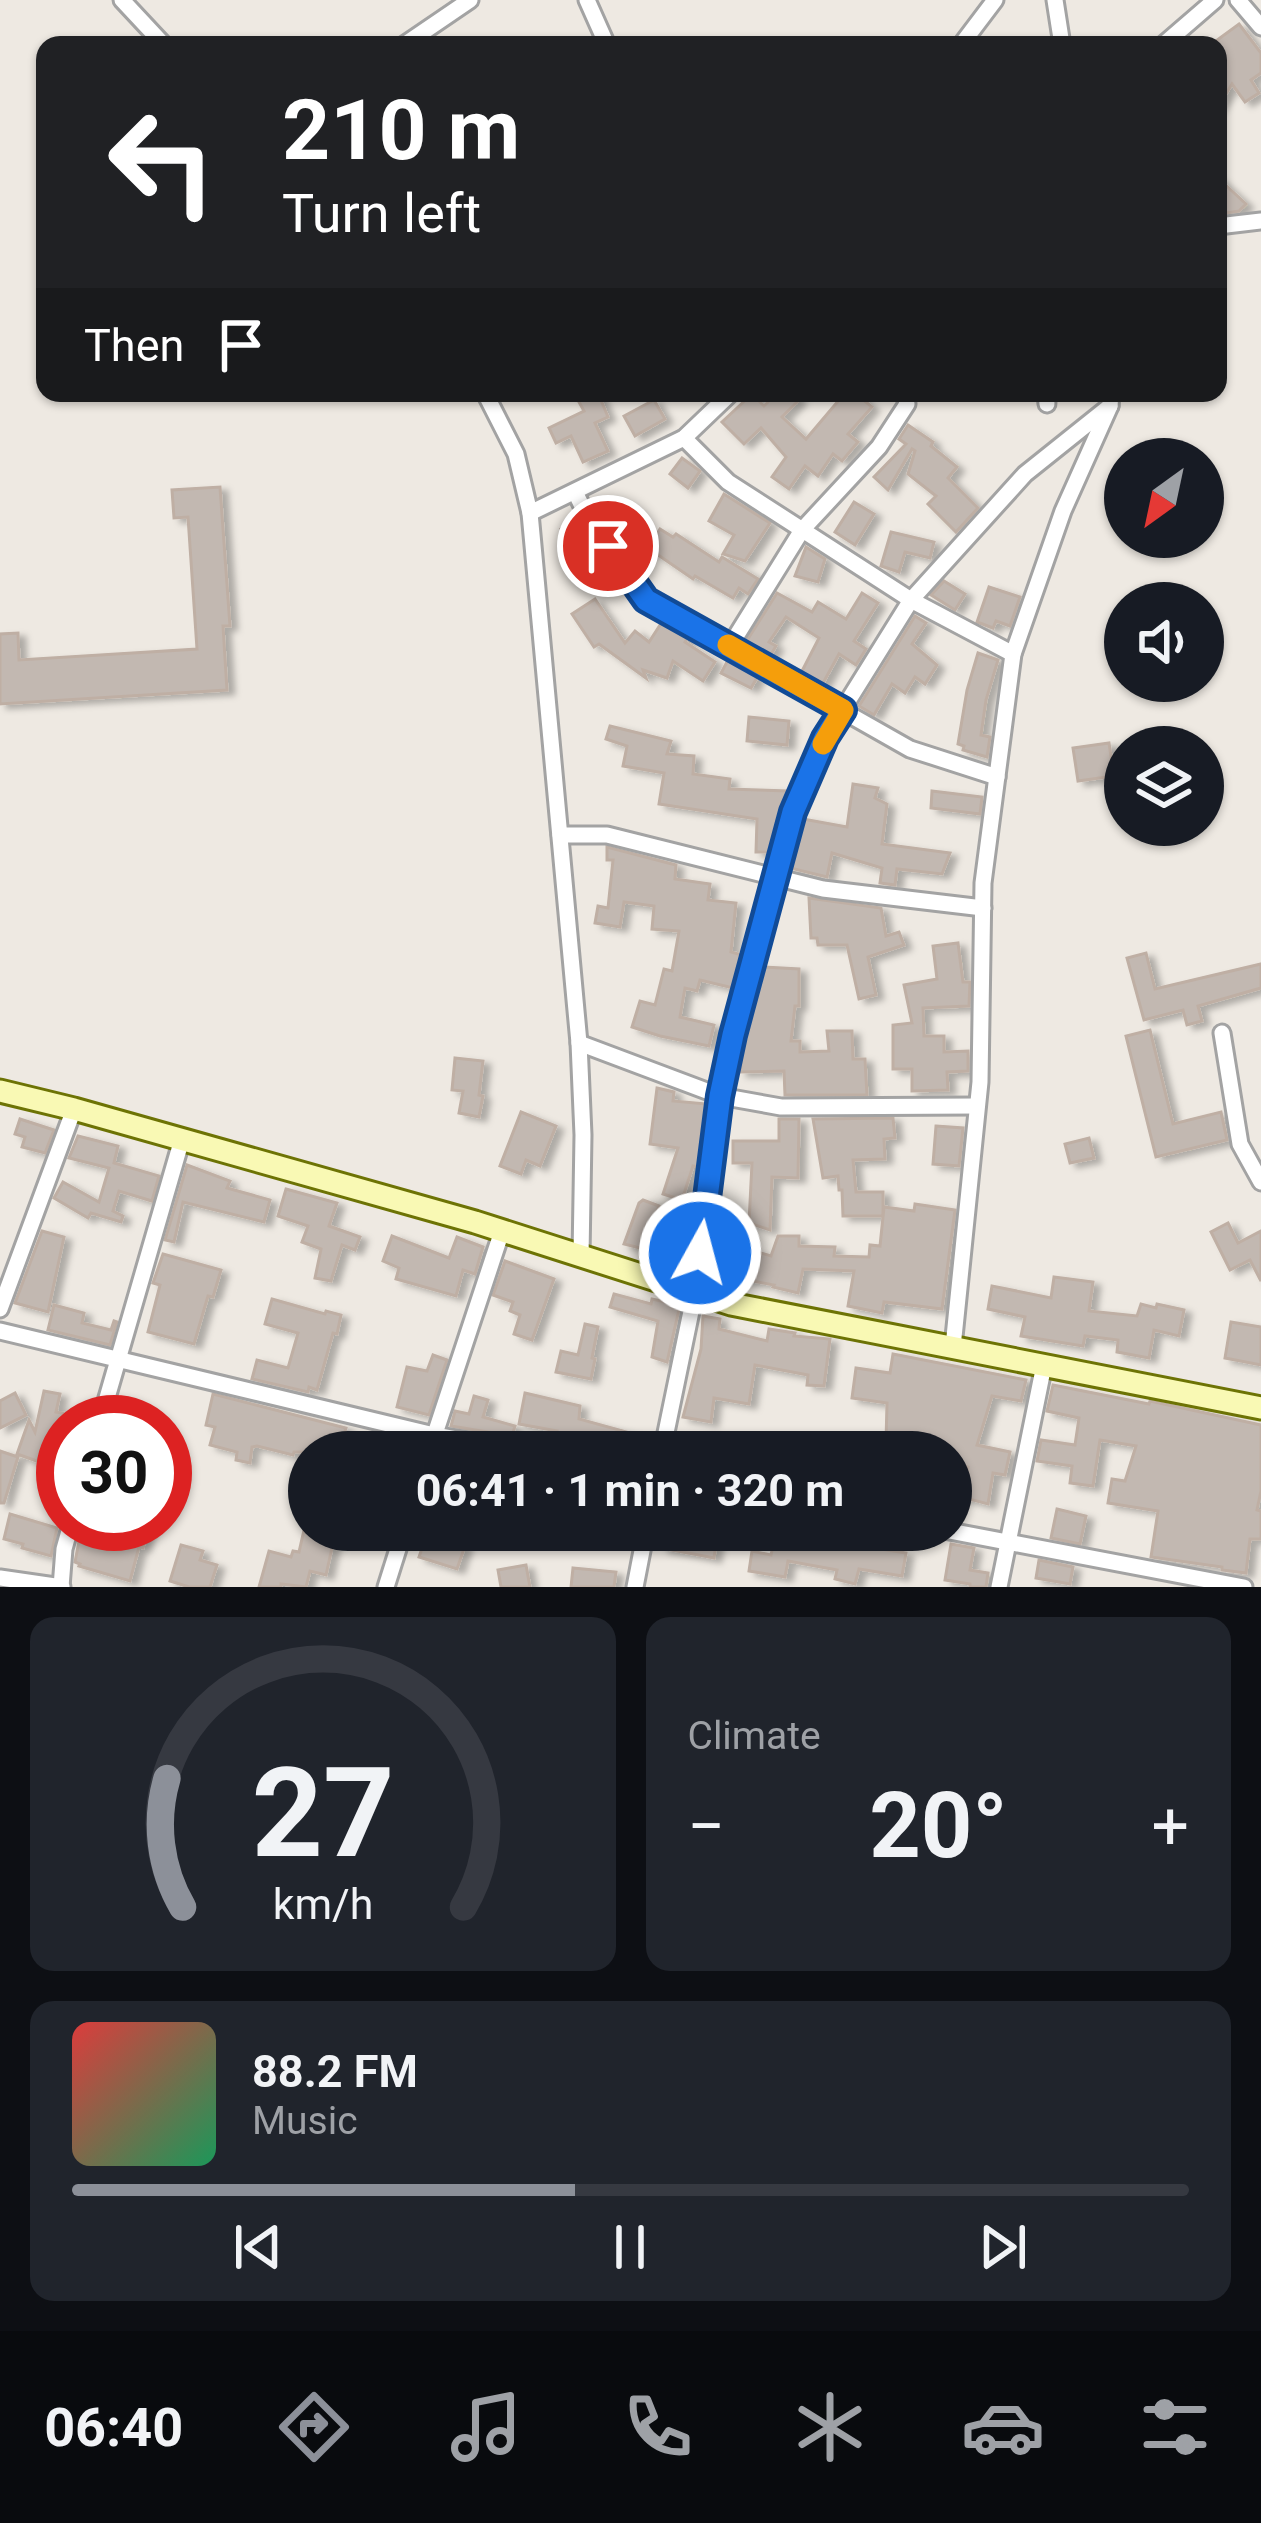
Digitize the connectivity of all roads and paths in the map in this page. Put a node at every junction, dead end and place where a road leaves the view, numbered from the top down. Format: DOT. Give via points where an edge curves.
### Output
graph roads {
  1 [pos="122,0"];
  2 [pos="470,0"];
  3 [pos="587,0"];
  4 [pos="995,0"];
  5 [pos="1055,0"];
  6 [pos="1215,0"];
  7 [pos="1238,0"];
  8 [pos="1261,27"];
  9 [pos="156,36"];
  10 [pos="417,36"];
  11 [pos="603,36"];
  12 [pos="968,36"];
  13 [pos="1061,36"];
  14 [pos="1173,36"];
  15 [pos="1261,221"];
  16 [pos="1227,225"];
  17 [pos="491,402"];
  18 [pos="721,402"];
  19 [pos="907,402"];
  20 [pos="1108,402"];
  21 [pos="1109,402"];
  22 [pos="684,438"];
  23 [pos="574,492"];
  24 [pos="530,513"];
  25 [pos="802,530"];
  26 [pos="911,600"];
  27 [pos="730,646"];
  28 [pos="1013,653"];
  29 [pos="843,710"];
  30 [pos="997,778"];
  31 [pos="560,835"];
  32 [pos="776,875"];
  33 [pos="982,908"];
  34 [pos="1222,1033"];
  35 [pos="579,1043"];
  36 [pos="0,1091"];
  37 [pos="720,1096"];
  38 [pos="977,1106"];
  39 [pos="74,1109"];
  40 [pos="182,1139"];
  41 [pos="1261,1182"];
  42 [pos="502,1231"];
  43 [pos="581,1256"];
  44 [pos="695,1292"];
  45 [pos="0,1310"];
  46 [pos="0,1330"];
  47 [pos="953,1347"];
  48 [pos="119,1357"];
  49 [pos="1044,1365"];
  50 [pos="108,1395"];
  51 [pos="1261,1408"];
  52 [pos="418,1431"];
  53 [pos="435,1431"];
  54 [pos="666,1431"];
  55 [pos="972,1535"];
  56 [pos="1008,1542"];
  57 [pos="64,1551"];
  58 [pos="397,1551"];
  59 [pos="642,1551"];
  60 [pos="0,1578"];
  61 [pos="62,1587"];
  62 [pos="386,1587"];
  63 [pos="635,1587"];
  64 [pos="999,1587"];
  65 [pos="1244,1587"];
  1 -- 9 [label="street"];
  2 -- 10 [label="street"];
  3 -- 11 [label="street"];
  4 -- 12 [label="street"];
  5 -- 13 [label="street"];
  6 -- 14 [label="street"];
  7 -- 8 [label="street"];
  15 -- 16 [label="street"];
  17 -- 24 [label="street"];
  18 -- 22 [label="street"];
  19 -- 25 [label="street" via="879,447"];
  20 -- 26 [label="street" via="1024,474"];
  21 -- 28 [label="street"];
  22 -- 23 [label="street"];
  22 -- 25 [label="street" via="728,482"];
  23 -- 24 [label="street"];
  23 -- 27 [label="street" via="646,600"];
  24 -- 31 [label="street"];
  25 -- 26 [label="street"];
  25 -- 27 [label="street"];
  26 -- 28 [label="street"];
  26 -- 29 [label="street"];
  27 -- 29 [label="street"];
  28 -- 30 [label="street"];
  29 -- 30 [label="street" via="910,749"];
  29 -- 32 [label="street" via="793,812"];
  30 -- 33 [label="street"];
  31 -- 32 [label="street" via="607,835"];
  31 -- 35 [label="street"];
  32 -- 33 [label="street" via="823,889"];
  32 -- 37 [label="street"];
  33 -- 38 [label="street"];
  34 -- 41 [label="street" via="1240,1144"];
  35 -- 37 [label="street"];
  35 -- 43 [label="street"];
  36 -- 39 [label="main road"];
  37 -- 38 [label="street" via="781,1107"];
  37 -- 44 [label="street"];
  38 -- 47 [label="street"];
  39 -- 40 [label="main road"];
  39 -- 45 [label="street"];
  40 -- 42 [label="main road"];
  40 -- 48 [label="street"];
  42 -- 43 [label="main road"];
  42 -- 53 [label="street"];
  43 -- 44 [label="main road"];
  44 -- 47 [label="main road"];
  44 -- 54 [label="street"];
  46 -- 48 [label="street"];
  47 -- 49 [label="main road"];
  48 -- 50 [label="street"];
  48 -- 52 [label="street"];
  49 -- 51 [label="main road"];
  49 -- 56 [label="street"];
  55 -- 56 [label="street"];
  56 -- 64 [label="street"];
  56 -- 65 [label="street"];
  57 -- 61 [label="street"];
  58 -- 62 [label="street"];
  59 -- 63 [label="street"];
  60 -- 61 [label="street"];
}
